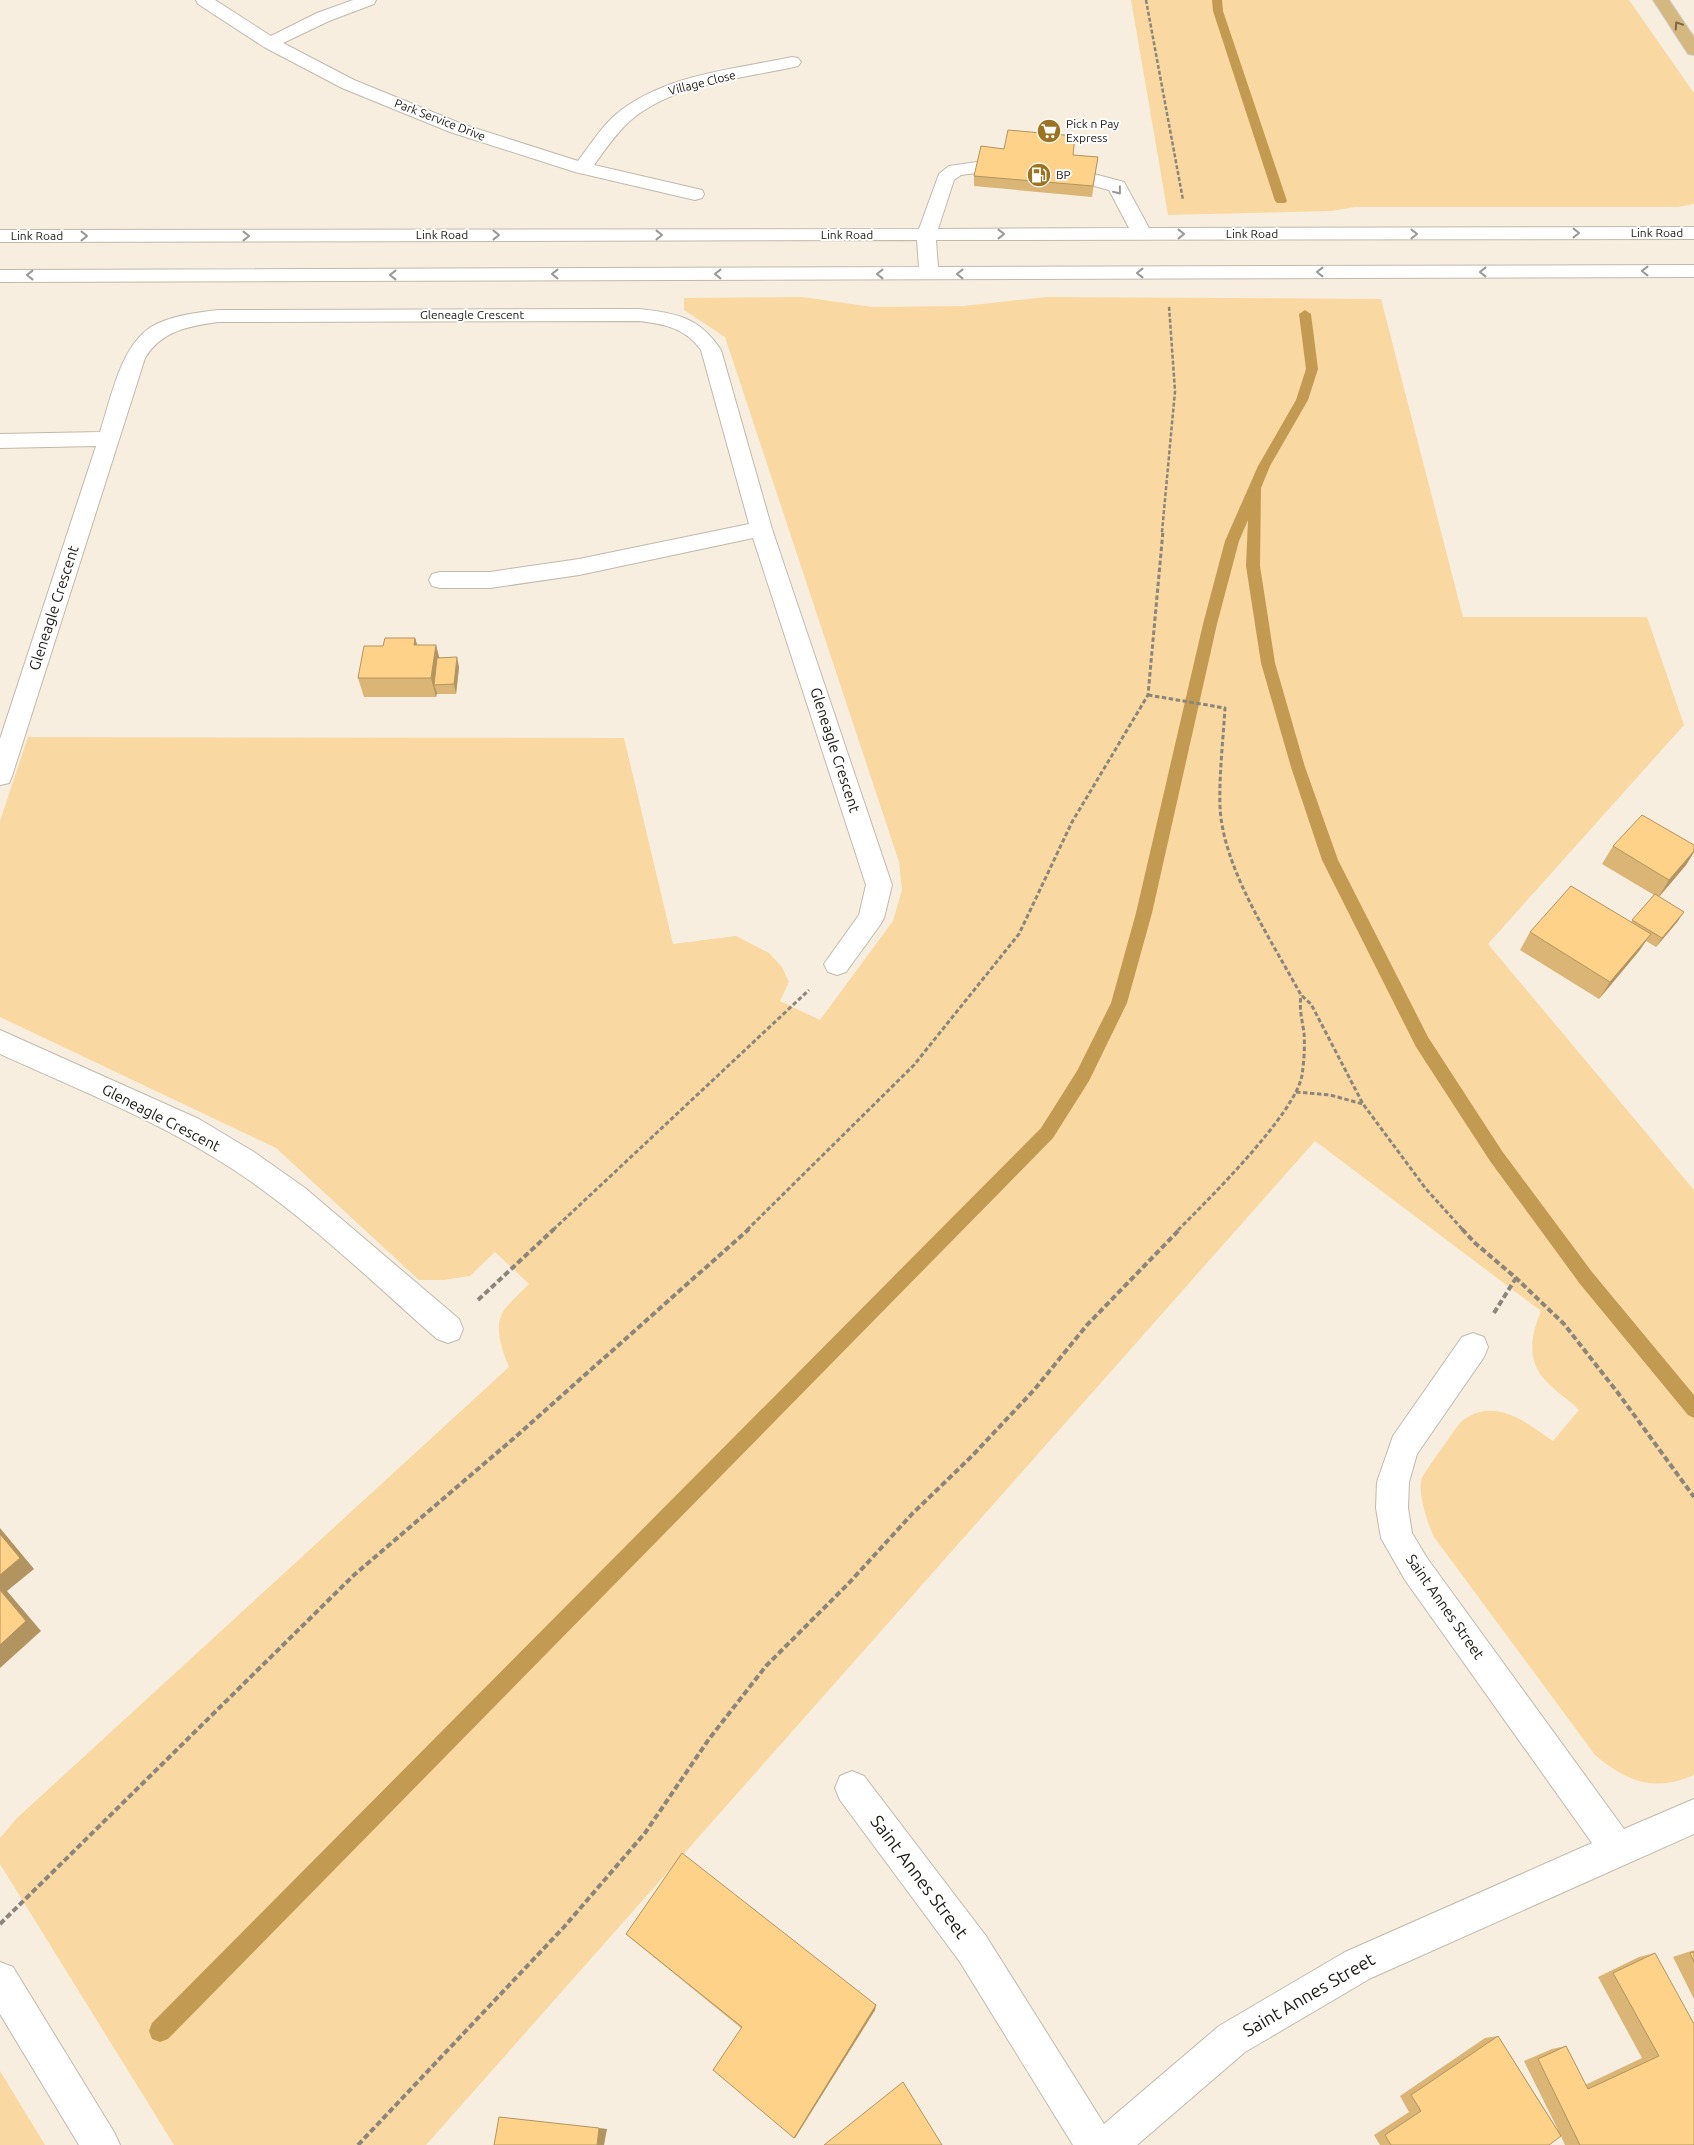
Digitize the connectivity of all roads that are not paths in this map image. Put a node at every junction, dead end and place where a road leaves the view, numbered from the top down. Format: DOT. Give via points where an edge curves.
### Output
graph roads {
  1 [pos="204,0"];
  2 [pos="368,0"];
  3 [pos="1661,0"];
  4 [pos="270,44"];
  5 [pos="1694,50"];
  6 [pos="792,62"];
  7 [pos="582,168"];
  8 [pos="977,168"];
  9 [pos="1094,180"];
  10 [pos="695,194"];
  11 [pos="1694,233"];
  12 [pos="926,234"];
  13 [pos="1142,234"];
  14 [pos="0,236"];
  15 [pos="1694,271"];
  16 [pos="929,274"];
  17 [pos="0,276"];
  18 [pos="109,439"];
  19 [pos="0,440"];
  20 [pos="761,529"];
  21 [pos="440,580"];
  22 [pos="0,776"];
  23 [pos="837,964"];
  24 [pos="0,1041"];
  25 [pos="448,1329"];
  26 [pos="1473,1347"];
  27 [pos="852,1788"];
  28 [pos="1694,1816"];
  29 [pos="1618,1850"];
  30 [pos="0,1980"];
  31 [pos="101,2145"];
  32 [pos="1096,2145"];
  33 [pos="1108,2145"];
  1 -- 4 [label="street, Park Service Drive"];
  2 -- 4 [label="street" via="323,17"];
  5 -- 3 [label="main road, one-way"];
  4 -- 7 [label="street, Park Service Drive" via="348,84 456,128"];
  6 -- 7 [label="street, Village Close" via="684,86 640,104 625,116"];
  7 -- 10 [label="street, Park Service Drive"];
  8 -- 12 [label="street" via="956,170 946,178"];
  9 -- 13 [label="street, one-way" via="1117,186"];
  13 -- 11 [label="street, Link Road, one-way"];
  12 -- 13 [label="street, Link Road, one-way"];
  14 -- 12 [label="street, Link Road, one-way"];
  12 -- 16 [label="street"];
  15 -- 16 [label="street, one-way"];
  16 -- 17 [label="street, one-way"];
  18 -- 19 [label="street"];
  18 -- 20 [label="street, Gleneagle Crescent" via="141,345 153,334 189,320 218,316 664,317 691,327 704,338 711,350"];
  18 -- 22 [label="street, Gleneagle Crescent"];
  20 -- 21 [label="street" via="579,567 490,580"];
  20 -- 23 [label="street, Gleneagle Crescent" via="880,885 872,918"];
  24 -- 25 [label="street, Gleneagle Crescent" via="188,1128 244,1161 295,1197"];
  26 -- 29 [label="street, Saint Annes Street" via="1404,1447 1393,1482 1392,1508 1397,1538"];
  27 -- 32 [label="street, Saint Annes Street" via="974,1949"];
  28 -- 29 [label="street, Saint Annes Street"];
  29 -- 33 [label="street, Saint Annes Street" via="1358,1964 1232,2039"];
  30 -- 31 [label="street"];
}
